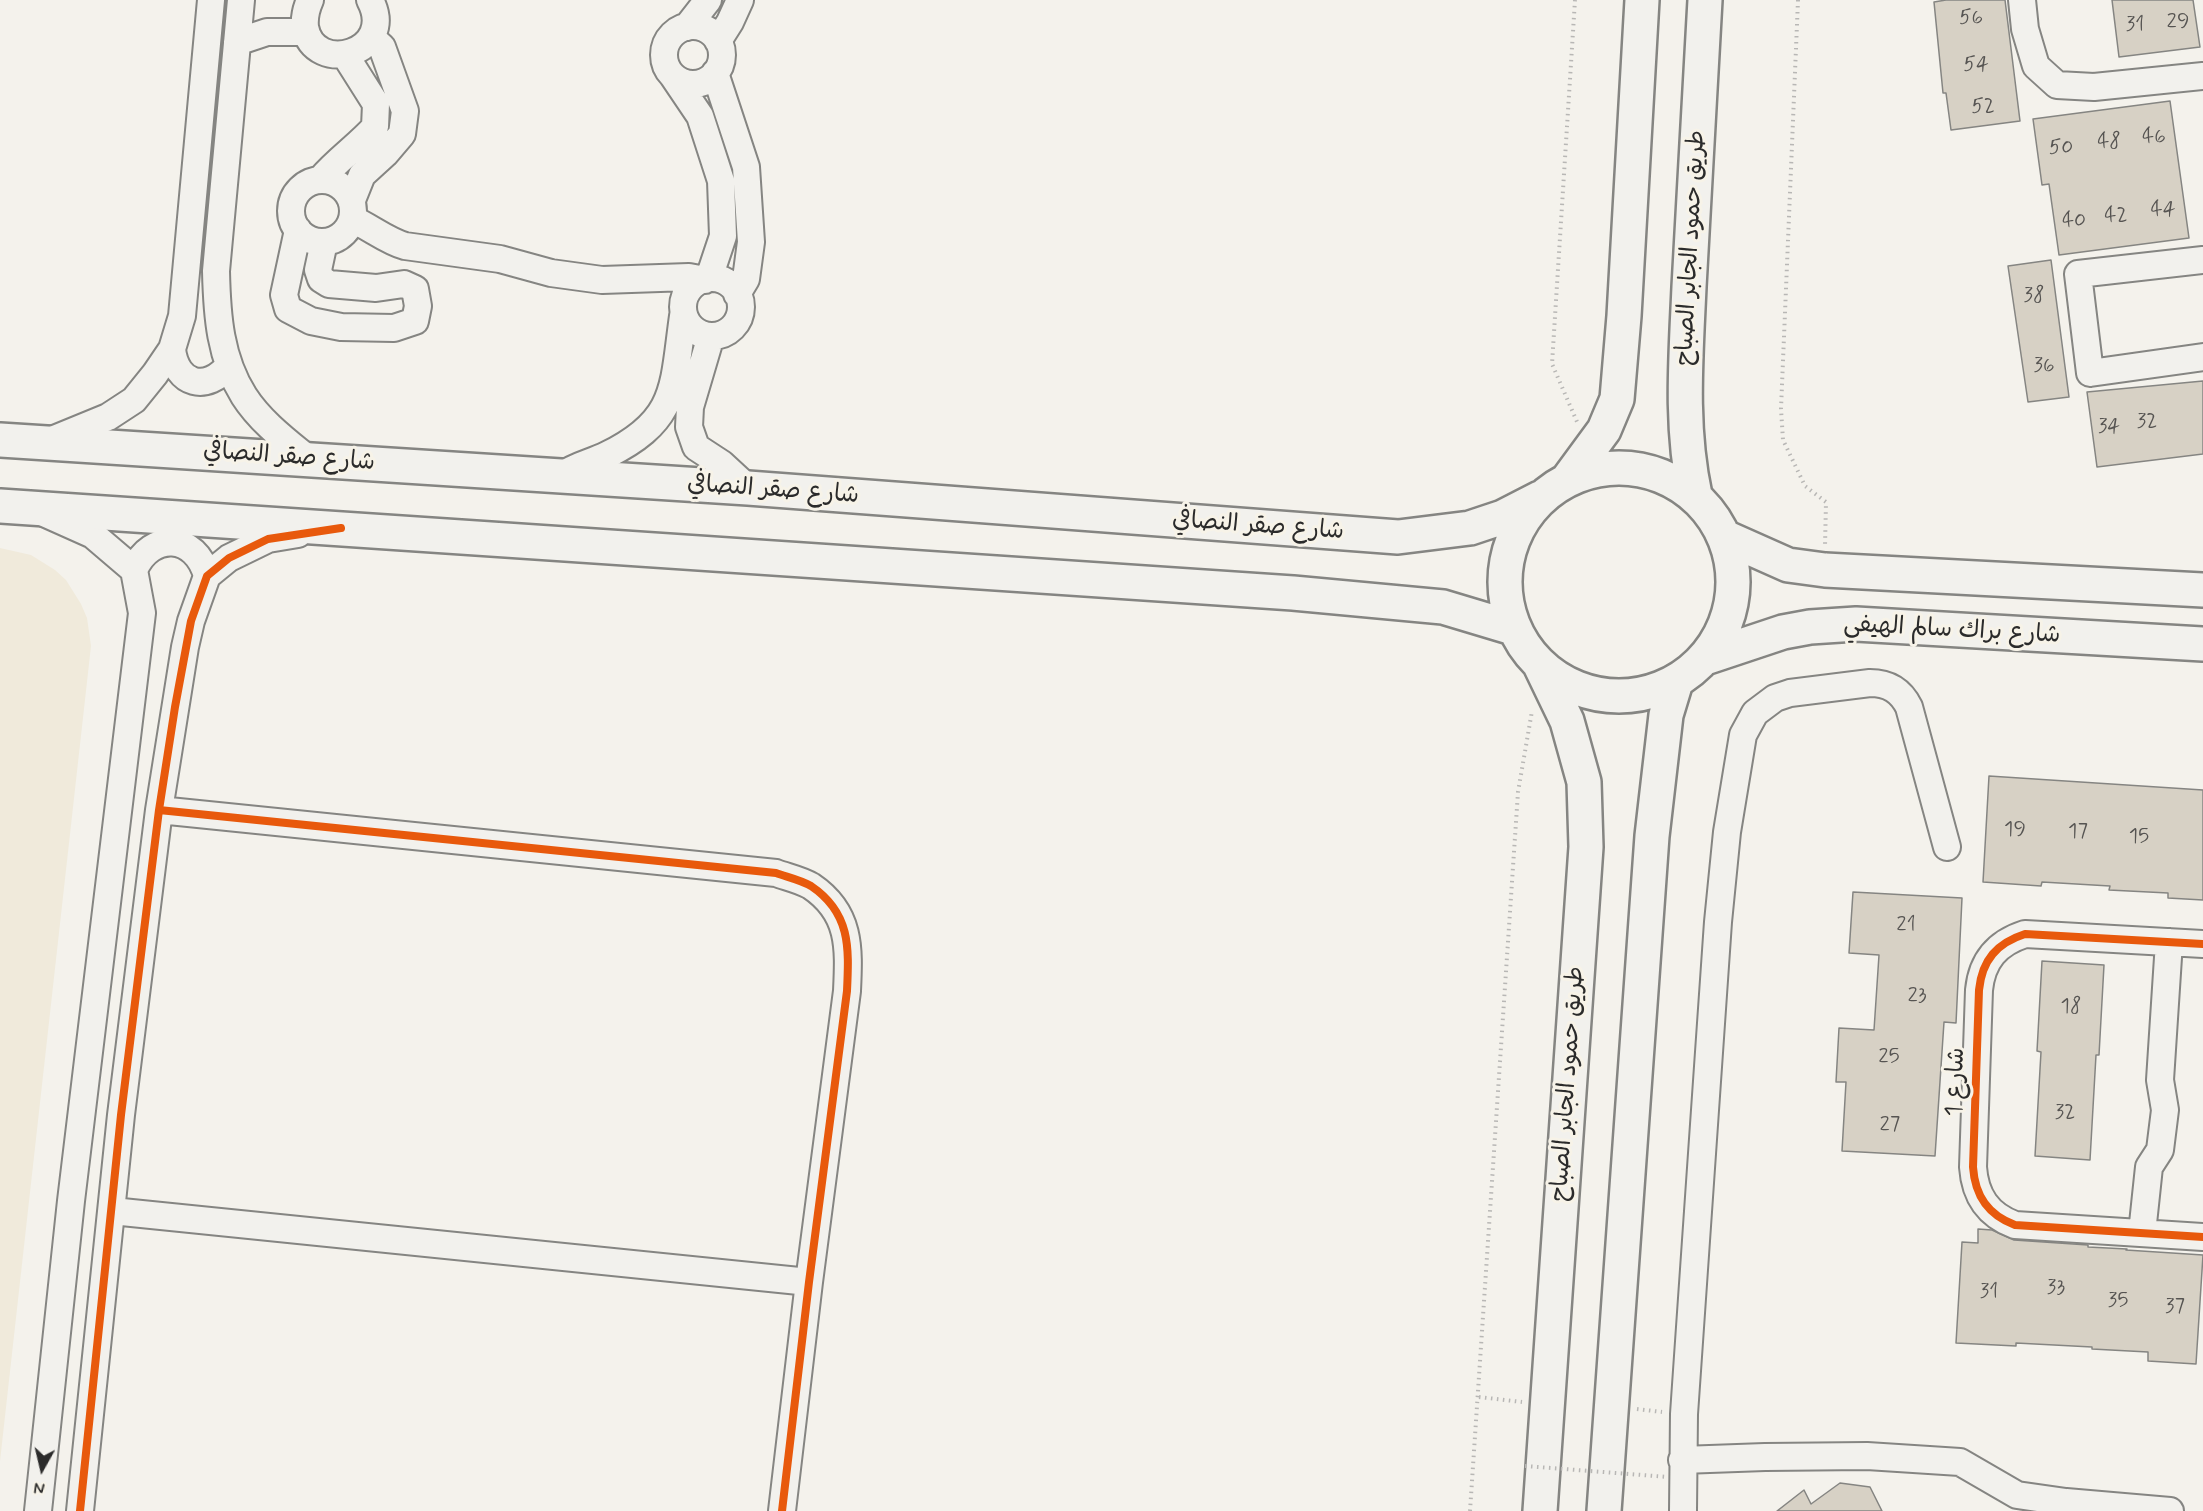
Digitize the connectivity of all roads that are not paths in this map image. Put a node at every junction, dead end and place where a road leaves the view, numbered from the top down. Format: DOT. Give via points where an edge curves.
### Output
graph roads {
  1 [pos="211,0"];
  2 [pos="241,0"];
  3 [pos="708,0"];
  4 [pos="740,0"];
  5 [pos="1642,0"];
  6 [pos="1706,0"];
  7 [pos="2022,0"];
  8 [pos="307,1"];
  9 [pos="376,3"];
  10 [pos="687,27"];
  11 [pos="306,32"];
  12 [pos="371,37"];
  13 [pos="718,41"];
  14 [pos="237,42"];
  15 [pos="345,55"];
  16 [pos="715,73"];
  17 [pos="673,76"];
  18 [pos="2203,76"];
  19 [pos="321,179"];
  20 [pos="352,209"];
  21 [pos="298,230"];
  22 [pos="328,241"];
  23 [pos="395,243"];
  24 [pos="2203,260"];
  25 [pos="639,279"];
  26 [pos="707,279"];
  27 [pos="737,294"];
  28 [pos="683,314"];
  29 [pos="711,336"];
  30 [pos="172,349"];
  31 [pos="2203,357"];
  32 [pos="229,365"];
  33 [pos="0,440"];
  34 [pos="45,443"];
  35 [pos="307,458"];
  36 [pos="561,476"];
  37 [pos="1568,479"];
  38 [pos="748,488"];
  39 [pos="1695,495"];
  40 [pos="1540,498"];
  41 [pos="0,506"];
  42 [pos="35,509"];
  43 [pos="341,528"];
  44 [pos="1725,537"];
  45 [pos="134,570"];
  46 [pos="207,576"];
  47 [pos="2077,584"];
  48 [pos="2203,590"];
  49 [pos="1513,628"];
  50 [pos="2065,636"];
  51 [pos="2203,644"];
  52 [pos="1705,658"];
  53 [pos="1540,665"];
  54 [pos="1676,682"];
  55 [pos="159,810"];
  56 [pos="1947,847"];
  57 [pos="2169,942"];
  58 [pos="2203,944"];
  59 [pos="112,1211"];
  60 [pos="2142,1233"];
  61 [pos="2203,1236"];
  62 [pos="809,1282"];
  63 [pos="1675,1469"];
  64 [pos="2016,1503"];
  65 [pos="38,1511"];
  66 [pos="80,1511"];
  67 [pos="782,1511"];
  68 [pos="1540,1511"];
  69 [pos="1604,1511"];
  70 [pos="1683,1511"];
  71 [pos="2170,1511"];
  1 -- 30 [label="street" via="182,316"];
  2 -- 14 [label="street"];
  3 -- 10 [label="street"];
  4 -- 13 [label="street"];
  5 -- 37 [label="main road" via="1617,399 1604,430"];
  6 -- 39 [label="main road, طريق حمود الجابر الصباح" via="1686,366 1686,441"];
  7 -- 18 [label="street" via="2025,29 2036,66 2057,85 2094,87"];
  8 -- 11 [label="street"];
  9 -- 12 [label="street"];
  10 -- 13 [label="street" via="705,29"];
  10 -- 17 [label="street" via="667,42 664,60"];
  11 -- 14 [label="street" via="267,32"];
  11 -- 15 [label="street" via="318,48"];
  12 -- 15 [label="street" via="357,51"];
  12 -- 20 [label="street" via="382,47 405,111 402,134 362,175"];
  13 -- 16 [label="street" via="721,58"];
  14 -- 32 [label="street" via="216,272 217,315"];
  15 -- 19 [label="street" via="376,104 375,127"];
  16 -- 17 [label="street" via="698,83"];
  16 -- 27 [label="street" via="746,167 751,242 746,279"];
  17 -- 26 [label="street" via="700,116 721,181 723,236"];
  19 -- 20 [label="street" via="340,184"];
  19 -- 21 [label="street" via="311,181 296,193 291,212"];
  20 -- 22 [label="street" via="348,228"];
  20 -- 23 [label="street"];
  21 -- 22 [label="street" via="314,241"];
  21 -- 22 [label="street" via="284,295 288,309 311,321 341,327 394,328 415,321 415,289 404,284 376,288 329,284 321,279 318,270"];
  22 -- 23 [label="street"];
  23 -- 25 [label="street" via="500,259 551,273 602,280"];
  24 -- 31 [label="street" via="2078,274 2090,373"];
  25 -- 26 [label="street"];
  25 -- 28 [label="street"];
  26 -- 27 [label="street" via="724,281"];
  26 -- 28 [label="street" via="696,283 686,294"];
  27 -- 29 [label="street" via="738,320 725,333"];
  28 -- 29 [label="street" via="691,328"];
  28 -- 36 [label="street" via="669,401 657,419 641,436"];
  29 -- 38 [label="street" via="690,407 689,427 696,447"];
  30 -- 32 [label="street" via="181,374 194,381 208,382"];
  30 -- 34 [label="street" via="134,400 108,417"];
  32 -- 35 [label="street" via="245,397 271,427"];
  33 -- 34 [label="main road, شارع صقر النصافي"];
  34 -- 35 [label="main road, شارع صقر النصافي"];
  35 -- 36 [label="main road, شارع صقر النصافي"];
  36 -- 38 [label="main road, شارع صقر النصافي"];
  37 -- 39 [label="main road" via="1600,469 1634,468 1666,477"];
  37 -- 40 [label="main road"];
  38 -- 40 [label="main road, شارع صقر النصافي" via="1398,537 1470,528"];
  39 -- 44 [label="main road"];
  40 -- 49 [label="main road" via="1518,526 1506,559 1504,594"];
  41 -- 42 [label="main road"];
  42 -- 43 [label="main road"];
  42 -- 45 [label="street" via="93,535"];
  43 -- 46 [label="street" via="268,539 229,558"];
  43 -- 49 [label="main road" via="1293,593 1443,607"];
  44 -- 47 [label="main road" via="1788,565 1825,570"];
  44 -- 52 [label="main road" via="1734,579 1729,611 1727,622"];
  45 -- 46 [label="street" via="148,549 173,543 196,553"];
  45 -- 65 [label="street" via="142,613 139,649"];
  46 -- 55 [label="street" via="185,647"];
  47 -- 48 [label="main road"];
  47 -- 50 [label="main road" via="2062,599"];
  49 -- 53 [label="main road"];
  50 -- 51 [label="main road, شارع براك سالم الهيفي"];
  50 -- 52 [label="main road, شارع براك سالم الهيفي" via="1856,624 1810,627 1757,639"];
  52 -- 54 [label="main road"];
  53 -- 54 [label="main road" via="1571,686 1606,696 1642,694"];
  53 -- 68 [label="main road, طريق حمود الجابر الصباح" via="1567,721 1584,782 1586,847"];
  54 -- 69 [label="main road" via="1666,715 1652,836"];
  55 -- 59 [label="street"];
  55 -- 62 [label="street" via="776,873 809,885 831,903 846,930 849,960"];
  56 -- 63 [label="street" via="1909,707 1898,691 1870,683 1790,693 1764,705 1748,724 1740,748 1727,832 1718,922 1685,1402"];
  57 -- 58 [label="street, شارع 1"];
  57 -- 60 [label="street" via="2160,1080 2166,1110 2160,1150 2149,1167"];
  57 -- 60 [label="street, شارع 1" via="2025,934 1992,953 1980,977 1973,1167 1984,1204 2003,1221 2015,1225"];
  59 -- 62 [label="street"];
  59 -- 66 [label="street"];
  60 -- 61 [label="street, شارع 1"];
  62 -- 67 [label="street"];
  63 -- 64 [label="street" via="1867,1456 1960,1462"];
  63 -- 70 [label="street"];
  64 -- 71 [label="street" via="2066,1502"];
}
